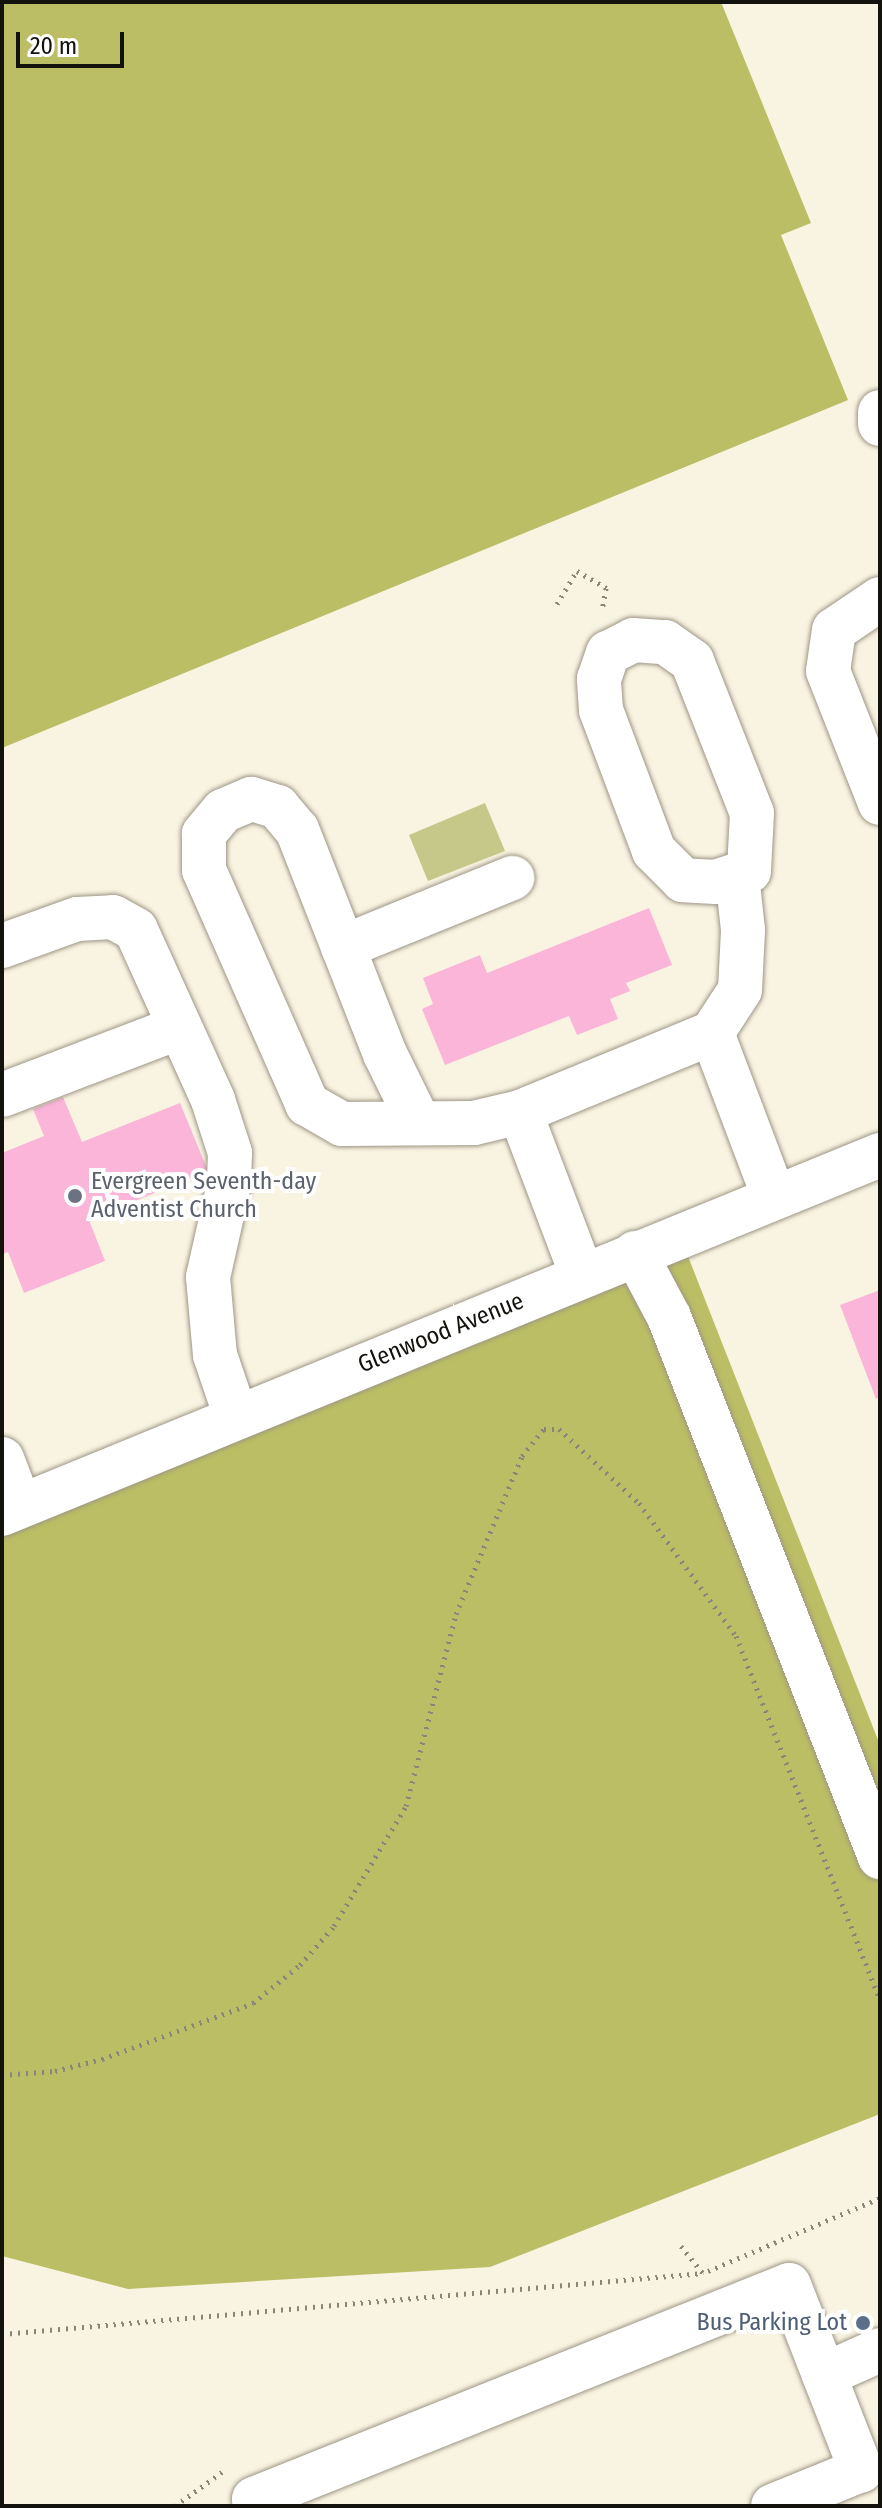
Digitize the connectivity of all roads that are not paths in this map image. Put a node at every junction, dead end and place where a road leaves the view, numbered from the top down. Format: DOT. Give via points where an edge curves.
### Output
graph roads {
  1 [pos="880,412"];
  2 [pos="880,424"];
  3 [pos="880,599"];
  4 [pos="879,798"];
  5 [pos="737,875"];
  6 [pos="512,878"];
  7 [pos="2,946"];
  8 [pos="343,947"];
  9 [pos="177,1028"];
  10 [pos="712,1033"];
  11 [pos="2,1095"];
  12 [pos="520,1112"];
  13 [pos="419,1123"];
  14 [pos="880,1155"];
  15 [pos="774,1197"];
  16 [pos="635,1253"];
  17 [pos="582,1275"];
  18 [pos="236,1417"];
  19 [pos="2,1459"];
  20 [pos="11,1510"];
  21 [pos="880,1857"];
  22 [pos="880,2350"];
  23 [pos="824,2375"];
  24 [pos="256,2506"];
  25 [pos="773,2506"];
  1 -- 2 [label="street"];
  3 -- 4 [label="street" via="834,630 828,671"];
  5 -- 5 [label="street" via="749,871 752,813 692,661 665,642 633,640 608,653 599,679 601,710 654,851 683,880 716,882"];
  5 -- 10 [label="street" via="743,930 740,990"];
  6 -- 8 [label="street"];
  7 -- 9 [label="street" via="77,919 113,917 136,930"];
  8 -- 13 [label="street"];
  8 -- 13 [label="street" via="297,830 278,807 251,799 223,811 204,834 204,870 298,1090 307,1104 342,1124"];
  9 -- 11 [label="street"];
  9 -- 18 [label="street" via="213,1100 230,1153 229,1184 208,1277 215,1355"];
  10 -- 12 [label="street"];
  10 -- 15 [label="street"];
  12 -- 13 [label="street" via="474,1123"];
  12 -- 17 [label="street"];
  14 -- 15 [label="street, Glenwood Avenue"];
  15 -- 16 [label="street, Glenwood Avenue"];
  16 -- 17 [label="street, Glenwood Avenue"];
  16 -- 21 [label="street" via="669,1317"];
  17 -- 18 [label="street, Glenwood Avenue"];
  18 -- 20 [label="street, Glenwood Avenue"];
  19 -- 20 [label="street"];
  22 -- 23 [label="street"];
  23 -- 24 [label="street" via="789,2285 254,2499"];
  23 -- 25 [label="street" via="861,2470"];
}
